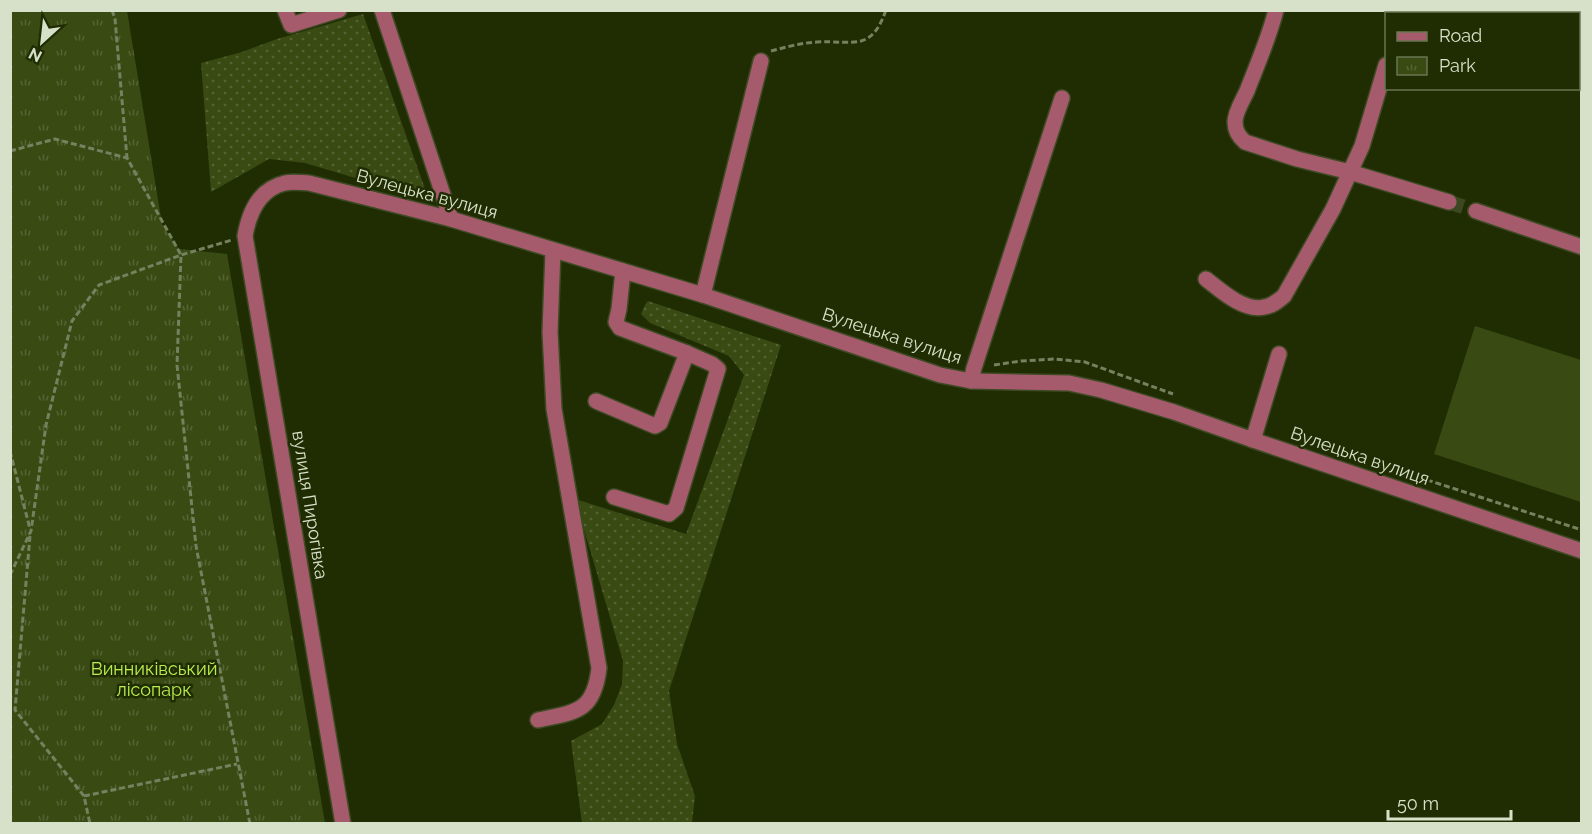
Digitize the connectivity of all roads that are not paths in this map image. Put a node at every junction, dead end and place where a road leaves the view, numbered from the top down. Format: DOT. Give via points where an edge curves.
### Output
graph roads {
  1 [pos="285,10"];
  2 [pos="339,10"];
  3 [pos="382,10"];
  4 [pos="1276,10"];
  5 [pos="762,57"];
  6 [pos="1385,68"];
  7 [pos="1062,98"];
  8 [pos="1350,172"];
  9 [pos="261,196"];
  10 [pos="1449,202"];
  11 [pos="1476,212"];
  12 [pos="451,219"];
  13 [pos="1581,247"];
  14 [pos="553,250"];
  15 [pos="623,271"];
  16 [pos="1206,279"];
  17 [pos="703,295"];
  18 [pos="687,353"];
  19 [pos="1279,354"];
  20 [pos="972,374"];
  21 [pos="596,401"];
  22 [pos="1253,440"];
  23 [pos="614,497"];
  24 [pos="1581,551"];
  25 [pos="538,720"];
  26 [pos="343,824"];
  1 -- 2 [label="street" via="291,25"];
  3 -- 12 [label="street"];
  4 -- 8 [label="street" via="1236,114 1239,137 1252,145"];
  5 -- 17 [label="street"];
  6 -- 8 [label="street" via="1362,146"];
  7 -- 20 [label="street"];
  8 -- 10 [label="street"];
  8 -- 16 [label="street" via="1284,296 1273,304 1252,308"];
  9 -- 12 [label="street, Вулецька вулиця" via="286,182 309,183"];
  9 -- 26 [label="street, вулиця Пирогівка" via="252,209 245,236"];
  11 -- 13 [label="street"];
  12 -- 14 [label="street, Вулецька вулиця"];
  14 -- 15 [label="street, Вулецька вулиця"];
  14 -- 25 [label="street" via="550,332 554,409 599,668 589,702 568,714"];
  15 -- 17 [label="street, Вулецька вулиця"];
  15 -- 18 [label="street" via="616,322 620,328"];
  17 -- 20 [label="street, Вулецька вулиця" via="940,375"];
  18 -- 21 [label="street" via="660,423 655,426"];
  18 -- 23 [label="street" via="718,369 676,508 669,514"];
  19 -- 22 [label="street"];
  20 -- 22 [label="street, Вулецька вулиця" via="1069,383 1101,390"];
  22 -- 24 [label="street, Вулецька вулиця"];
}
